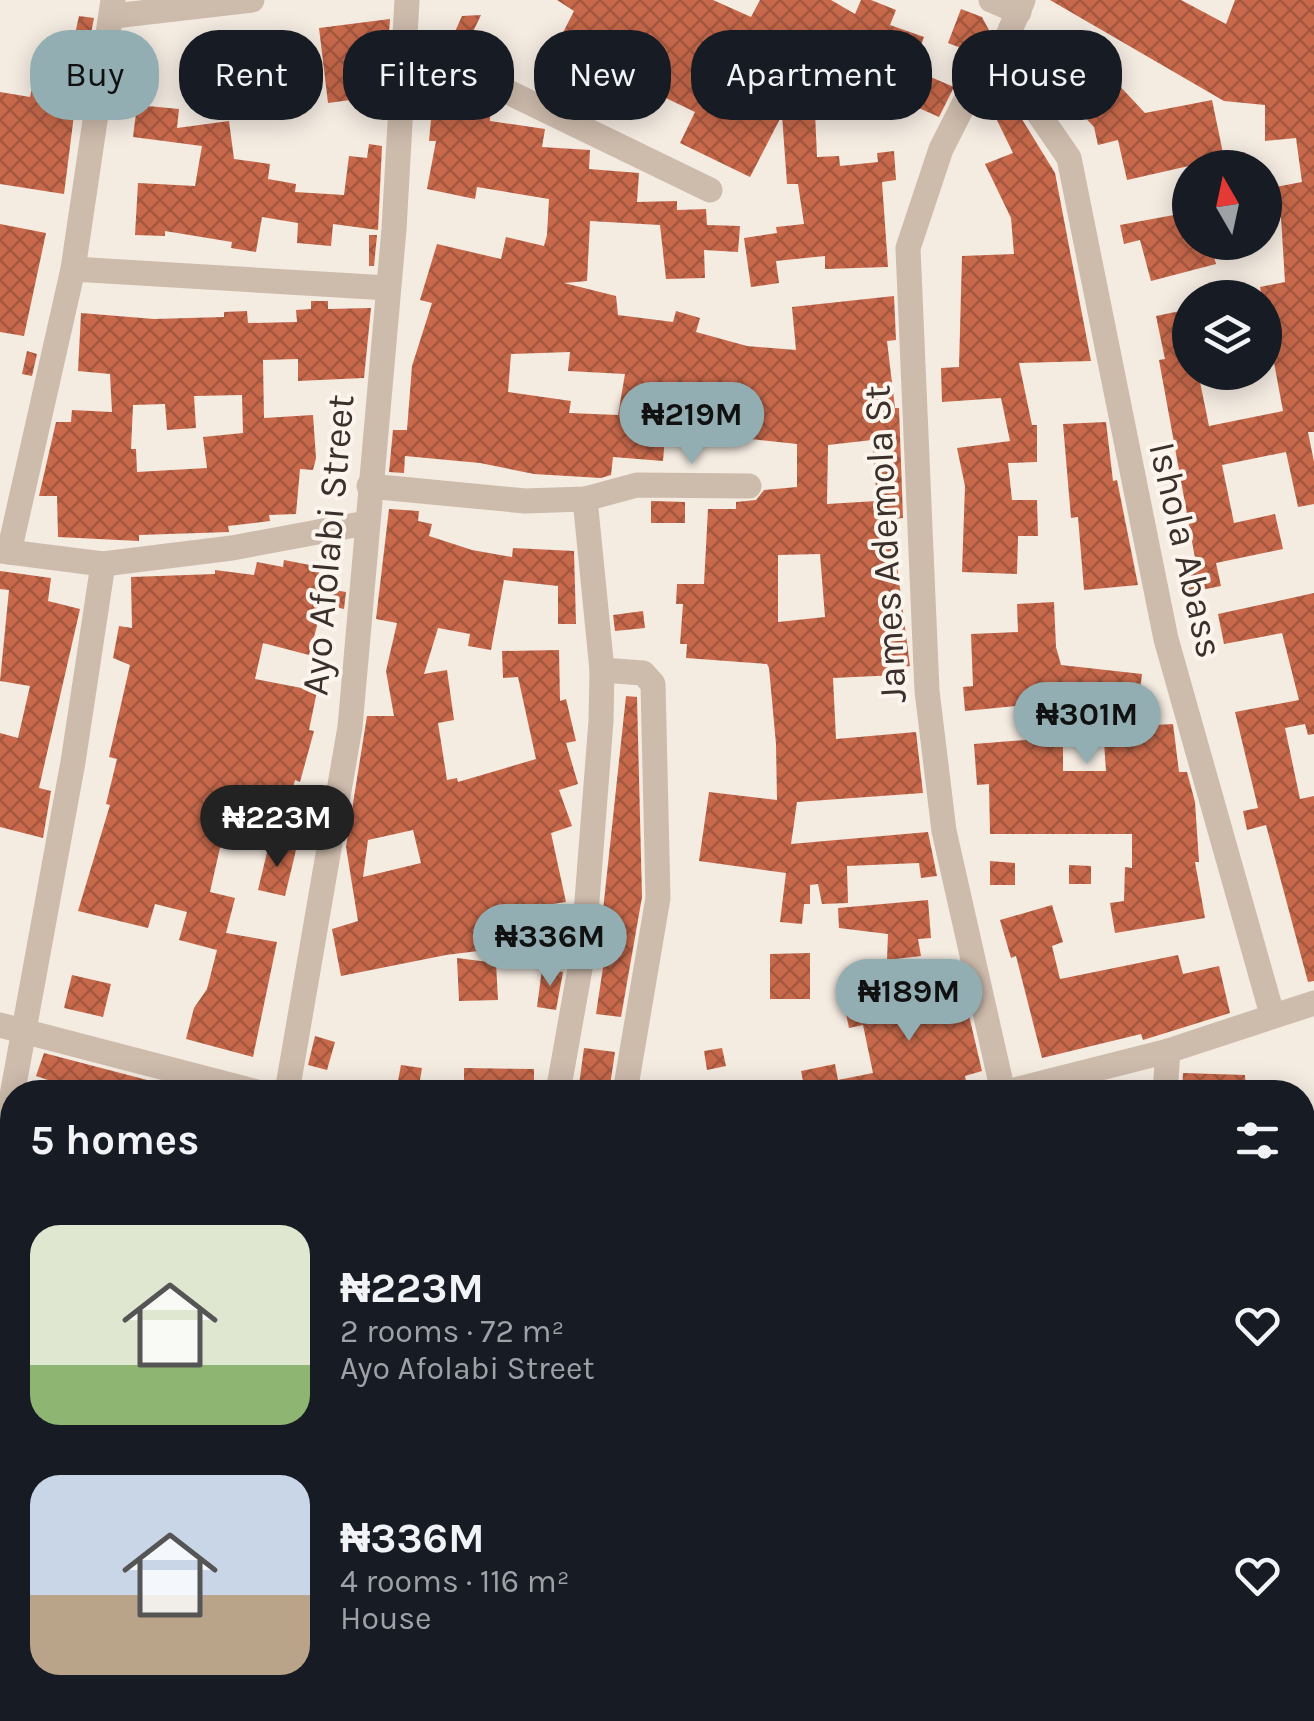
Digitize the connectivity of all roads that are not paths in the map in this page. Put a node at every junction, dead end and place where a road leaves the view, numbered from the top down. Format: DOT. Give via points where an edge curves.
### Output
graph roads {
  1 [pos="252,0"];
  2 [pos="407,0"];
  3 [pos="991,0"];
  4 [pos="1021,6"];
  5 [pos="114,8"];
  6 [pos="407,30"];
  7 [pos="1010,30"];
  8 [pos="514,96"];
  9 [pos="401,120"];
  10 [pos="956,120"];
  11 [pos="1043,120"];
  12 [pos="710,190"];
  13 [pos="73,269"];
  14 [pos="388,288"];
  15 [pos="368,486"];
  16 [pos="749,486"];
  17 [pos="586,500"];
  18 [pos="366,523"];
  19 [pos="4,551"];
  20 [pos="103,564"];
  21 [pos="602,670"];
  22 [pos="1314,1003"];
  23 [pos="1272,1014"];
  24 [pos="12,1029"];
  25 [pos="1168,1051"];
  26 [pos="7,1080"];
  27 [pos="210,1080"];
  28 [pos="289,1080"];
  29 [pos="560,1080"];
  30 [pos="626,1080"];
  31 [pos="1001,1080"];
  32 [pos="1052,1080"];
  33 [pos="1166,1080"];
  1 -- 5 [label="street"];
  2 -- 6 [label="street, Ayo Afolabi Street"];
  3 -- 4 [label="street"];
  4 -- 7 [label="street, James Ademola St"];
  5 -- 13 [label="street"];
  8 -- 12 [label="street"];
  9 -- 14 [label="street, Ayo Afolabi Street"];
  10 -- 31 [label="street, James Ademola St" via="908,248 927,691 944,831"];
  11 -- 23 [label="street, Ishola Abass" via="1069,158 1166,639"];
  13 -- 14 [label="street"];
  13 -- 19 [label="street"];
  14 -- 15 [label="street, Ayo Afolabi Street"];
  15 -- 17 [label="street" via="525,502"];
  15 -- 18 [label="street, Ayo Afolabi Street"];
  16 -- 17 [label="street" via="637,486"];
  17 -- 21 [label="street"];
  18 -- 20 [label="street"];
  18 -- 28 [label="street, Ayo Afolabi Street" via="350,727"];
  19 -- 20 [label="street"];
  20 -- 24 [label="street"];
  21 -- 29 [label="street" via="583,952"];
  21 -- 30 [label="street" via="643,673 653,684 658,898"];
  22 -- 23 [label="street"];
  23 -- 25 [label="street"];
  24 -- 26 [label="street"];
  24 -- 27 [label="street"];
  25 -- 32 [label="street"];
  25 -- 33 [label="street"];
}
